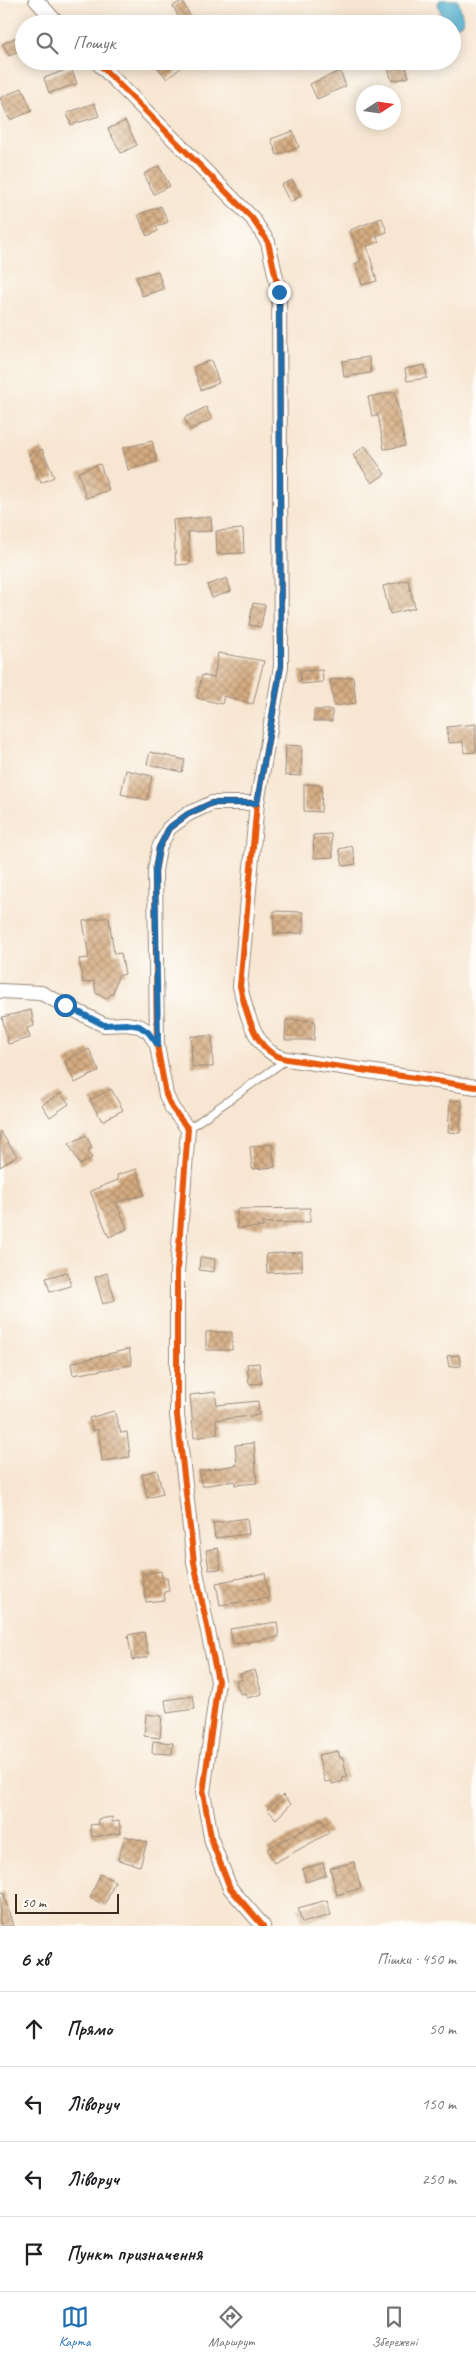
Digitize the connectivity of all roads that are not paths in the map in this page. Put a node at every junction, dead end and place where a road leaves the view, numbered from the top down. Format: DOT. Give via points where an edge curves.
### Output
graph roads {
  1 [pos="36,0"];
  2 [pos="50,15"];
  3 [pos="105,70"];
  4 [pos="257,803"];
  5 [pos="0,991"];
  6 [pos="158,1045"];
  7 [pos="287,1059"];
  8 [pos="476,1087"];
  9 [pos="188,1129"];
  10 [pos="263,1926"];
  1 -- 2 [label="street"];
  3 -- 4 [label="street" via="252,218 268,242 273,258 279,292 281,666"];
  4 -- 6 [label="street" via="212,803 188,814 169,828 159,848 155,871"];
  4 -- 7 [label="street" via="240,986 246,1012 258,1035 270,1053"];
  5 -- 6 [label="street" via="41,993 104,1025 139,1026"];
  6 -- 9 [label="street" via="166,1095"];
  7 -- 8 [label="street"];
  7 -- 9 [label="lane"];
  9 -- 10 [label="street" via="176,1272 177,1415 194,1562 218,1680 203,1793 212,1842 230,1888"];
}
